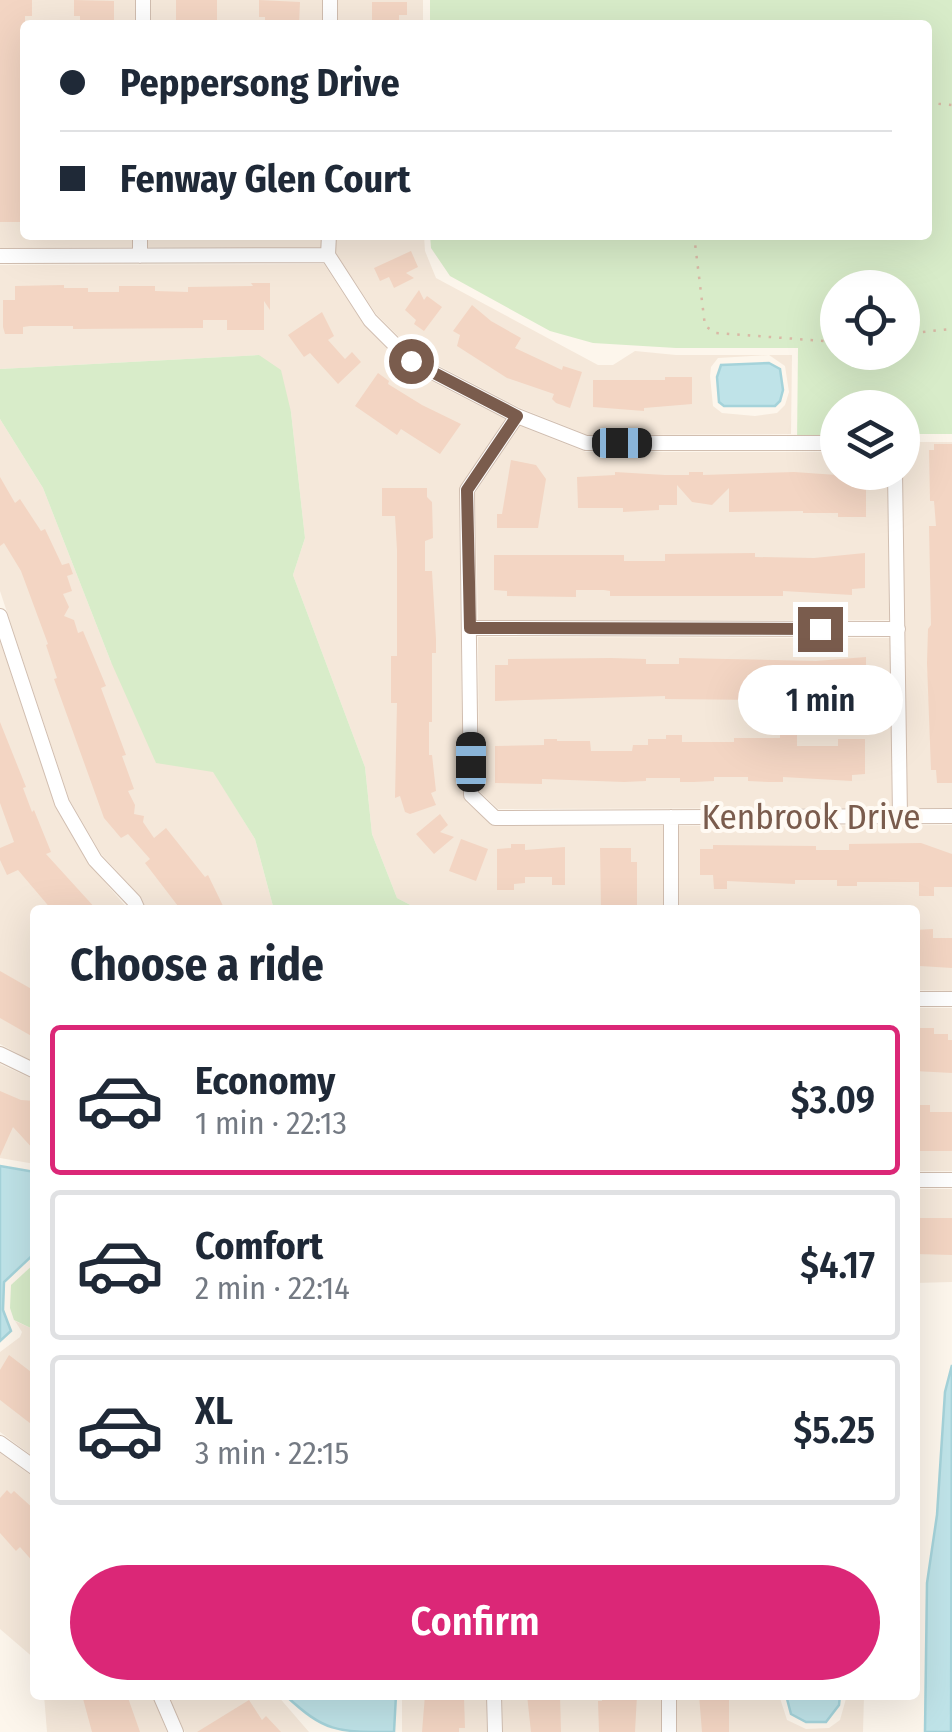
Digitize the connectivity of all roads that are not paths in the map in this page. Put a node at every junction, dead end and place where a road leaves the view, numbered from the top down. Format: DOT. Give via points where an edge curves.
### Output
graph roads {
  1 [pos="140,240"];
  2 [pos="328,240"];
  3 [pos="0,256"];
  4 [pos="140,256"];
  5 [pos="328,256"];
  6 [pos="517,416"];
  7 [pos="820,443"];
  8 [pos="895,490"];
  9 [pos="0,616"];
  10 [pos="470,628"];
  11 [pos="898,629"];
  12 [pos="900,816"];
  13 [pos="952,816"];
  14 [pos="671,817"];
  15 [pos="136,905"];
  16 [pos="671,905"];
  17 [pos="920,999"];
  18 [pos="952,999"];
  19 [pos="0,1054"];
  20 [pos="30,1069"];
  21 [pos="920,1180"];
  22 [pos="952,1180"];
  23 [pos="0,1443"];
  24 [pos="30,1464"];
  25 [pos="162,1700"];
  26 [pos="494,1700"];
  27 [pos="669,1700"];
  28 [pos="176,1732"];
  29 [pos="495,1732"];
  30 [pos="669,1732"];
  1 -- 4 [label="street"];
  2 -- 5 [label="street"];
  3 -- 4 [label="street"];
  4 -- 5 [label="street"];
  5 -- 6 [label="street" via="370,320 411,361"];
  6 -- 7 [label="street" via="586,444"];
  6 -- 10 [label="street, Kenbrook Drive" via="467,490"];
  8 -- 11 [label="street"];
  9 -- 15 [label="street" via="62,803 95,860"];
  10 -- 11 [label="street"];
  10 -- 14 [label="street, Kenbrook Drive" via="471,795 495,818"];
  11 -- 12 [label="street"];
  12 -- 13 [label="street, Kenbrook Drive"];
  12 -- 14 [label="street, Kenbrook Drive"];
  14 -- 16 [label="street, Kenbrook Drive"];
  17 -- 18 [label="street"];
  19 -- 20 [label="street"];
  21 -- 22 [label="street"];
  23 -- 24 [label="street"];
  25 -- 28 [label="street"];
  26 -- 29 [label="street"];
  27 -- 30 [label="street"];
}
